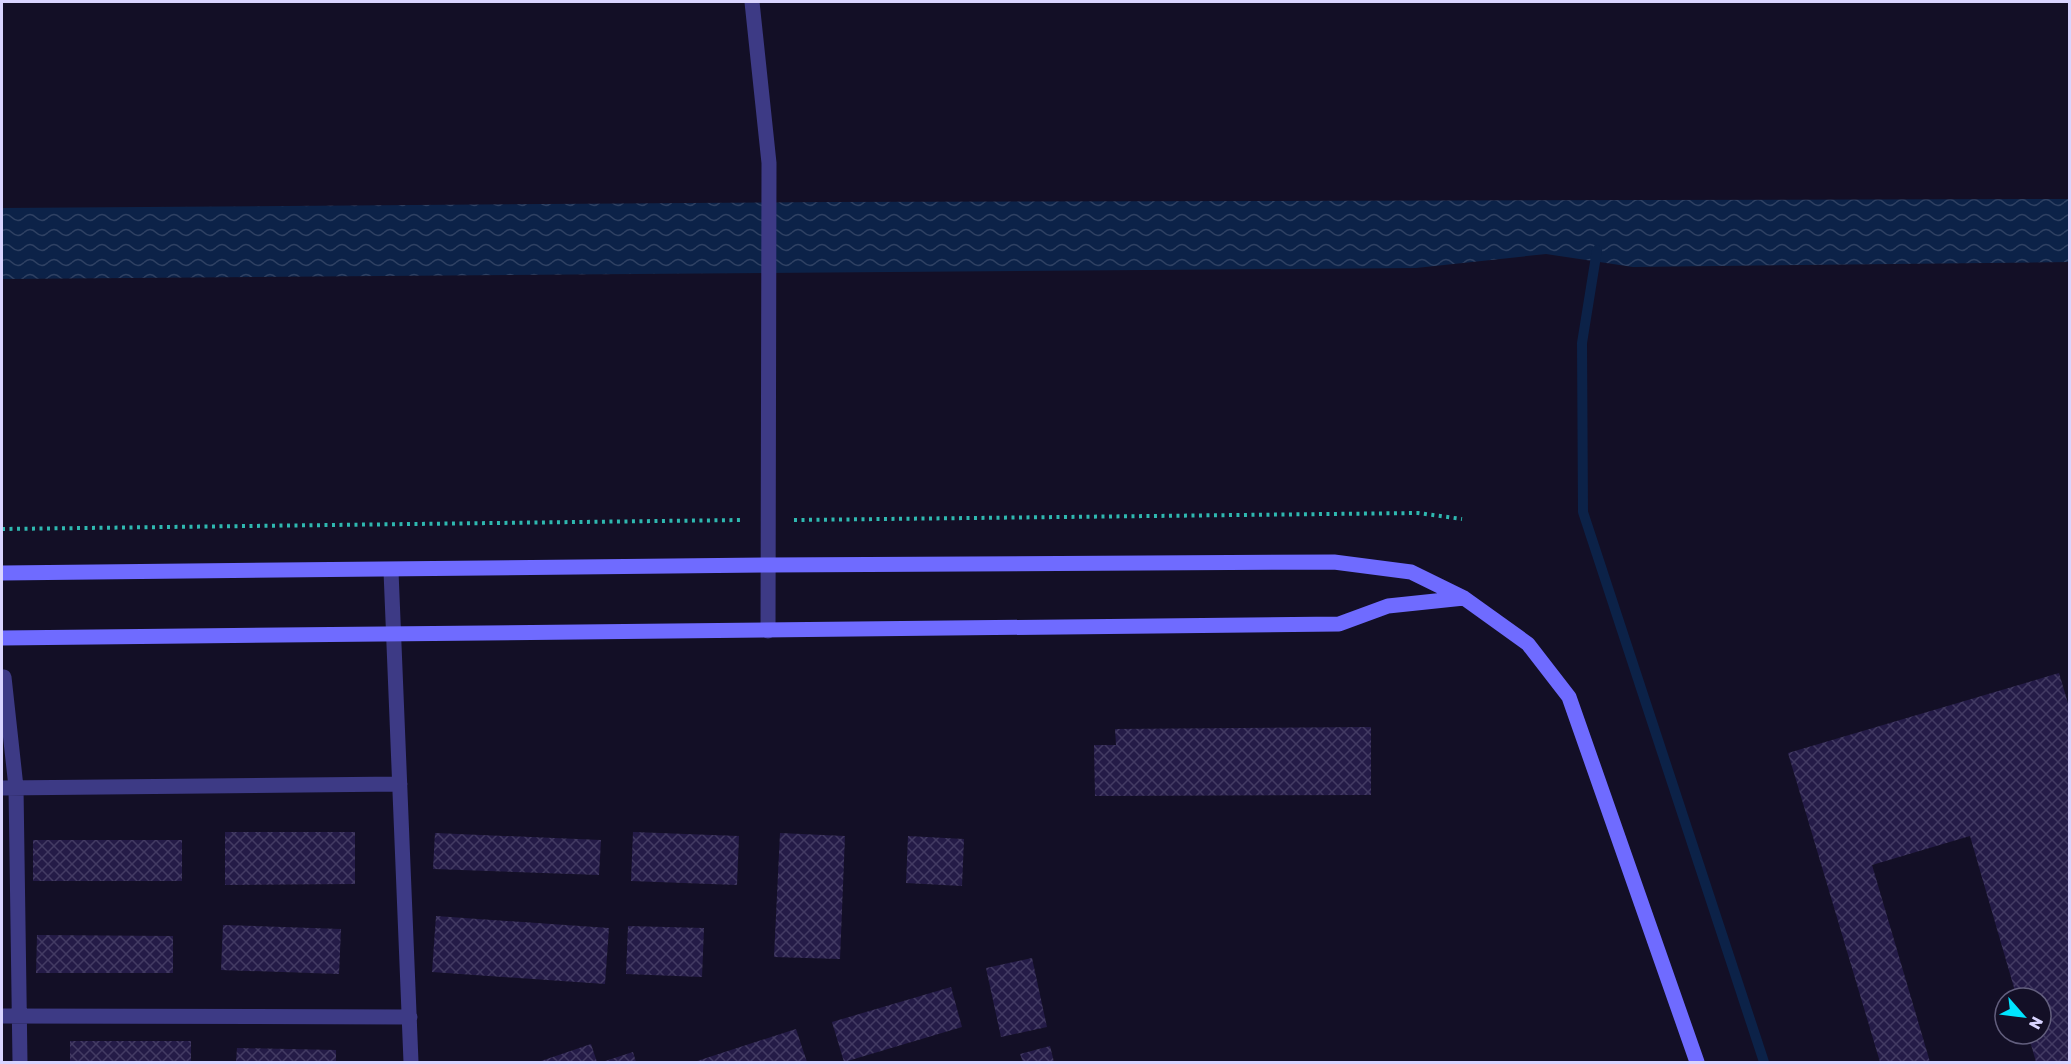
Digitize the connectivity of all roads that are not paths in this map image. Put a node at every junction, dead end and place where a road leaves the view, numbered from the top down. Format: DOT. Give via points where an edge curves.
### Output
graph roads {
  1 [pos="752,2"];
  2 [pos="768,565"];
  3 [pos="391,571"];
  4 [pos="2,573"];
  5 [pos="1464,598"];
  6 [pos="768,631"];
  7 [pos="393,634"];
  8 [pos="2,638"];
  9 [pos="3,677"];
  10 [pos="400,784"];
  11 [pos="9,788"];
  12 [pos="2,1016"];
  13 [pos="19,1016"];
  14 [pos="410,1017"];
  15 [pos="20,1062"];
  16 [pos="411,1062"];
  17 [pos="1697,1062"];
  1 -- 2 [label="street" via="769,163"];
  2 -- 3 [label="street"];
  2 -- 5 [label="street" via="1334,562 1411,572"];
  2 -- 6 [label="street"];
  3 -- 4 [label="street"];
  3 -- 7 [label="street"];
  5 -- 6 [label="street" via="1388,606 1339,624"];
  5 -- 17 [label="street" via="1528,644 1569,697"];
  6 -- 7 [label="street"];
  7 -- 8 [label="street"];
  7 -- 10 [label="street"];
  9 -- 11 [label="street"];
  10 -- 11 [label="street"];
  10 -- 14 [label="street"];
  11 -- 13 [label="street"];
  12 -- 13 [label="street"];
  13 -- 14 [label="street"];
  13 -- 15 [label="street"];
  14 -- 16 [label="street"];
}
